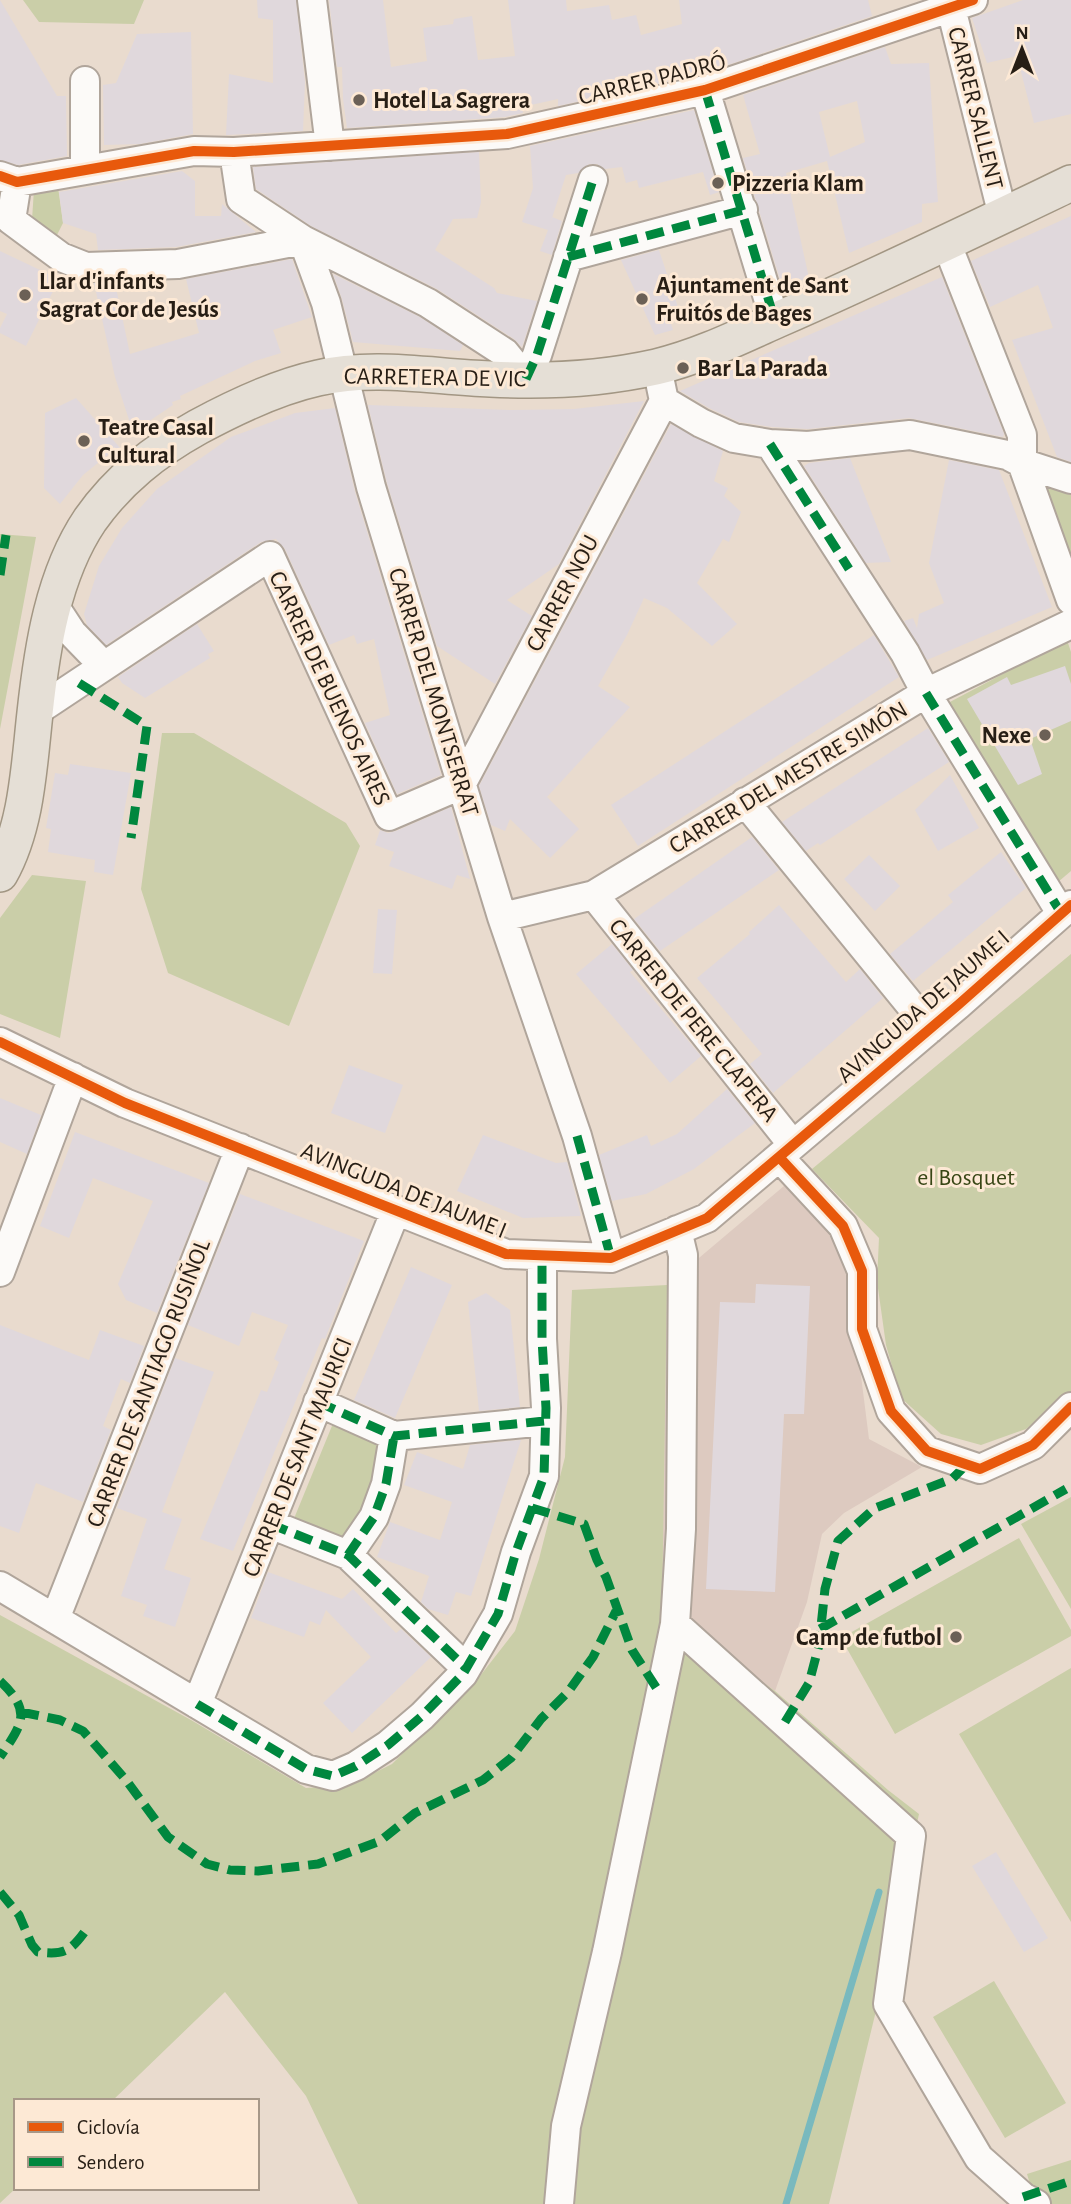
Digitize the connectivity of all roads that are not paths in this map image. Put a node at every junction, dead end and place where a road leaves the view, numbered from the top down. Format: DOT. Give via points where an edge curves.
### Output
graph roads {
  1 [pos="312,0"];
  2 [pos="958,2"];
  3 [pos="85,81"];
  4 [pos="705,90"];
  5 [pos="330,146"];
  6 [pos="234,152"];
  7 [pos="85,169"];
  8 [pos="8,179"];
  9 [pos="593,180"];
  10 [pos="1071,183"];
  11 [pos="743,210"];
  12 [pos="1003,216"];
  13 [pos="303,240"];
  14 [pos="946,242"];
  15 [pos="568,257"];
  16 [pos="775,321"];
  17 [pos="657,366"];
  18 [pos="342,374"];
  19 [pos="526,379"];
  20 [pos="664,401"];
  21 [pos="770,444"];
  22 [pos="1022,463"];
  23 [pos="1071,479"];
  24 [pos="1071,600"];
  25 [pos="53,604"];
  26 [pos="1071,624"];
  27 [pos="103,665"];
  28 [pos="926,693"];
  29 [pos="35,712"];
  30 [pos="461,785"];
  31 [pos="745,802"];
  32 [pos="0,874"];
  33 [pos="594,895"];
  34 [pos="1066,909"];
  35 [pos="502,916"];
  36 [pos="930,1029"];
  37 [pos="0,1042"];
  38 [pos="73,1077"];
  39 [pos="240,1148"];
  40 [pos="786,1151"];
  41 [pos="396,1210"];
  42 [pos="677,1230"];
  43 [pos="542,1257"];
  44 [pos="611,1258"];
  45 [pos="0,1272"];
  46 [pos="318,1402"];
  47 [pos="1071,1407"];
  48 [pos="545,1421"];
  49 [pos="394,1436"];
  50 [pos="270,1524"];
  51 [pos="348,1555"];
  52 [pos="0,1586"];
  53 [pos="55,1619"];
  54 [pos="675,1624"];
  55 [pos="466,1668"];
  56 [pos="197,1704"];
  57 [pos="559,2204"];
  58 [pos="1036,2204"];
  1 -- 5 [label="street"];
  2 -- 4 [label="street, CARRER PADRÓ"];
  2 -- 12 [label="street, CARRER SALLENT"];
  3 -- 7 [label="street"];
  4 -- 5 [label="street, CARRER PADRÓ" via="507,134"];
  4 -- 11 [label="street"];
  5 -- 6 [label="street, CARRER PADRÓ"];
  6 -- 7 [label="street" via="194,151"];
  6 -- 13 [label="street" via="241,199"];
  7 -- 8 [label="street"];
  8 -- 13 [label="street" via="11,220 61,257 86,267 178,264"];
  9 -- 15 [label="street"];
  10 -- 12 [label="main road, CARRETERA DE VIC"];
  11 -- 15 [label="street"];
  11 -- 16 [label="street"];
  12 -- 14 [label="main road, CARRETERA DE VIC"];
  13 -- 18 [label="street, CARRER DEL MONTSERRAT" via="326,303"];
  13 -- 19 [label="street" via="428,303 505,353"];
  14 -- 16 [label="main road, CARRETERA DE VIC"];
  14 -- 22 [label="street" via="1022,435"];
  15 -- 19 [label="street"];
  16 -- 17 [label="main road, CARRETERA DE VIC"];
  17 -- 19 [label="main road, CARRETERA DE VIC" via="585,378"];
  17 -- 20 [label="street"];
  18 -- 19 [label="main road, CARRETERA DE VIC" via="399,372"];
  18 -- 25 [label="main road, CARRETERA DE VIC" via="242,403 135,468 88,524"];
  18 -- 30 [label="street, CARRER DEL MONTSERRAT" via="371,487"];
  20 -- 21 [label="street" via="734,438"];
  20 -- 30 [label="street, CARRER NOU"];
  21 -- 22 [label="street" via="808,446 910,435 1007,455"];
  21 -- 28 [label="street"];
  22 -- 23 [label="street"];
  22 -- 24 [label="street"];
  25 -- 27 [label="street" via="72,633"];
  25 -- 29 [label="main road, CARRETERA DE VIC"];
  26 -- 28 [label="street, CARRER DEL MESTRE SIMÓN"];
  27 -- 29 [label="street, CARRER DE BUENOS AIRES"];
  27 -- 30 [label="street, CARRER DE BUENOS AIRES" via="270,556 389,816"];
  28 -- 31 [label="street, CARRER DEL MESTRE SIMÓN"];
  28 -- 34 [label="street"];
  29 -- 32 [label="main road, CARRETERA DE VIC" via="31,766 10,854"];
  30 -- 35 [label="street, CARRER DEL MONTSERRAT"];
  31 -- 33 [label="street, CARRER DEL MESTRE SIMÓN"];
  31 -- 36 [label="street"];
  33 -- 35 [label="street, CARRER DEL MESTRE SIMÓN"];
  33 -- 40 [label="street, CARRER DE PERE CLAPERA"];
  34 -- 36 [label="street, AVINGUDA DE JAUME I"];
  35 -- 44 [label="street, CARRER DEL MONTSERRAT" via="577,1136"];
  36 -- 40 [label="street, AVINGUDA DE JAUME I"];
  37 -- 38 [label="street, AVINGUDA DE JAUME I"];
  38 -- 39 [label="street, AVINGUDA DE JAUME I" via="125,1103"];
  38 -- 45 [label="street"];
  39 -- 41 [label="street, AVINGUDA DE JAUME I"];
  39 -- 53 [label="street, CARRER DE SANTIAGO RUSIÑOL"];
  40 -- 42 [label="street, AVINGUDA DE JAUME I" via="707,1218"];
  40 -- 47 [label="street, CARRER DE PERE CLAPERA" via="842,1226 862,1270 862,1329 891,1411 927,1451 980,1469 1033,1445"];
  41 -- 43 [label="street, AVINGUDA DE JAUME I" via="506,1254"];
  41 -- 46 [label="street, CARRER DE SANT MAURICI"];
  42 -- 44 [label="street, AVINGUDA DE JAUME I"];
  42 -- 54 [label="street" via="683,1255 683,1311 681,1530"];
  43 -- 44 [label="street, AVINGUDA DE JAUME I"];
  43 -- 48 [label="street"];
  46 -- 49 [label="street"];
  46 -- 50 [label="street, CARRER DE SANT MAURICI"];
  48 -- 49 [label="street"];
  48 -- 55 [label="street" via="544,1476 498,1614"];
  49 -- 51 [label="street" via="386,1484 374,1517"];
  50 -- 51 [label="street"];
  50 -- 56 [label="street, CARRER DE SANT MAURICI"];
  51 -- 55 [label="street"];
  52 -- 53 [label="street"];
  53 -- 56 [label="street"];
  54 -- 57 [label="street" via="566,2126"];
  54 -- 58 [label="street" via="911,1836 888,2004 979,2158"];
  55 -- 56 [label="street" via="388,1745 333,1776 306,1769"];
}
